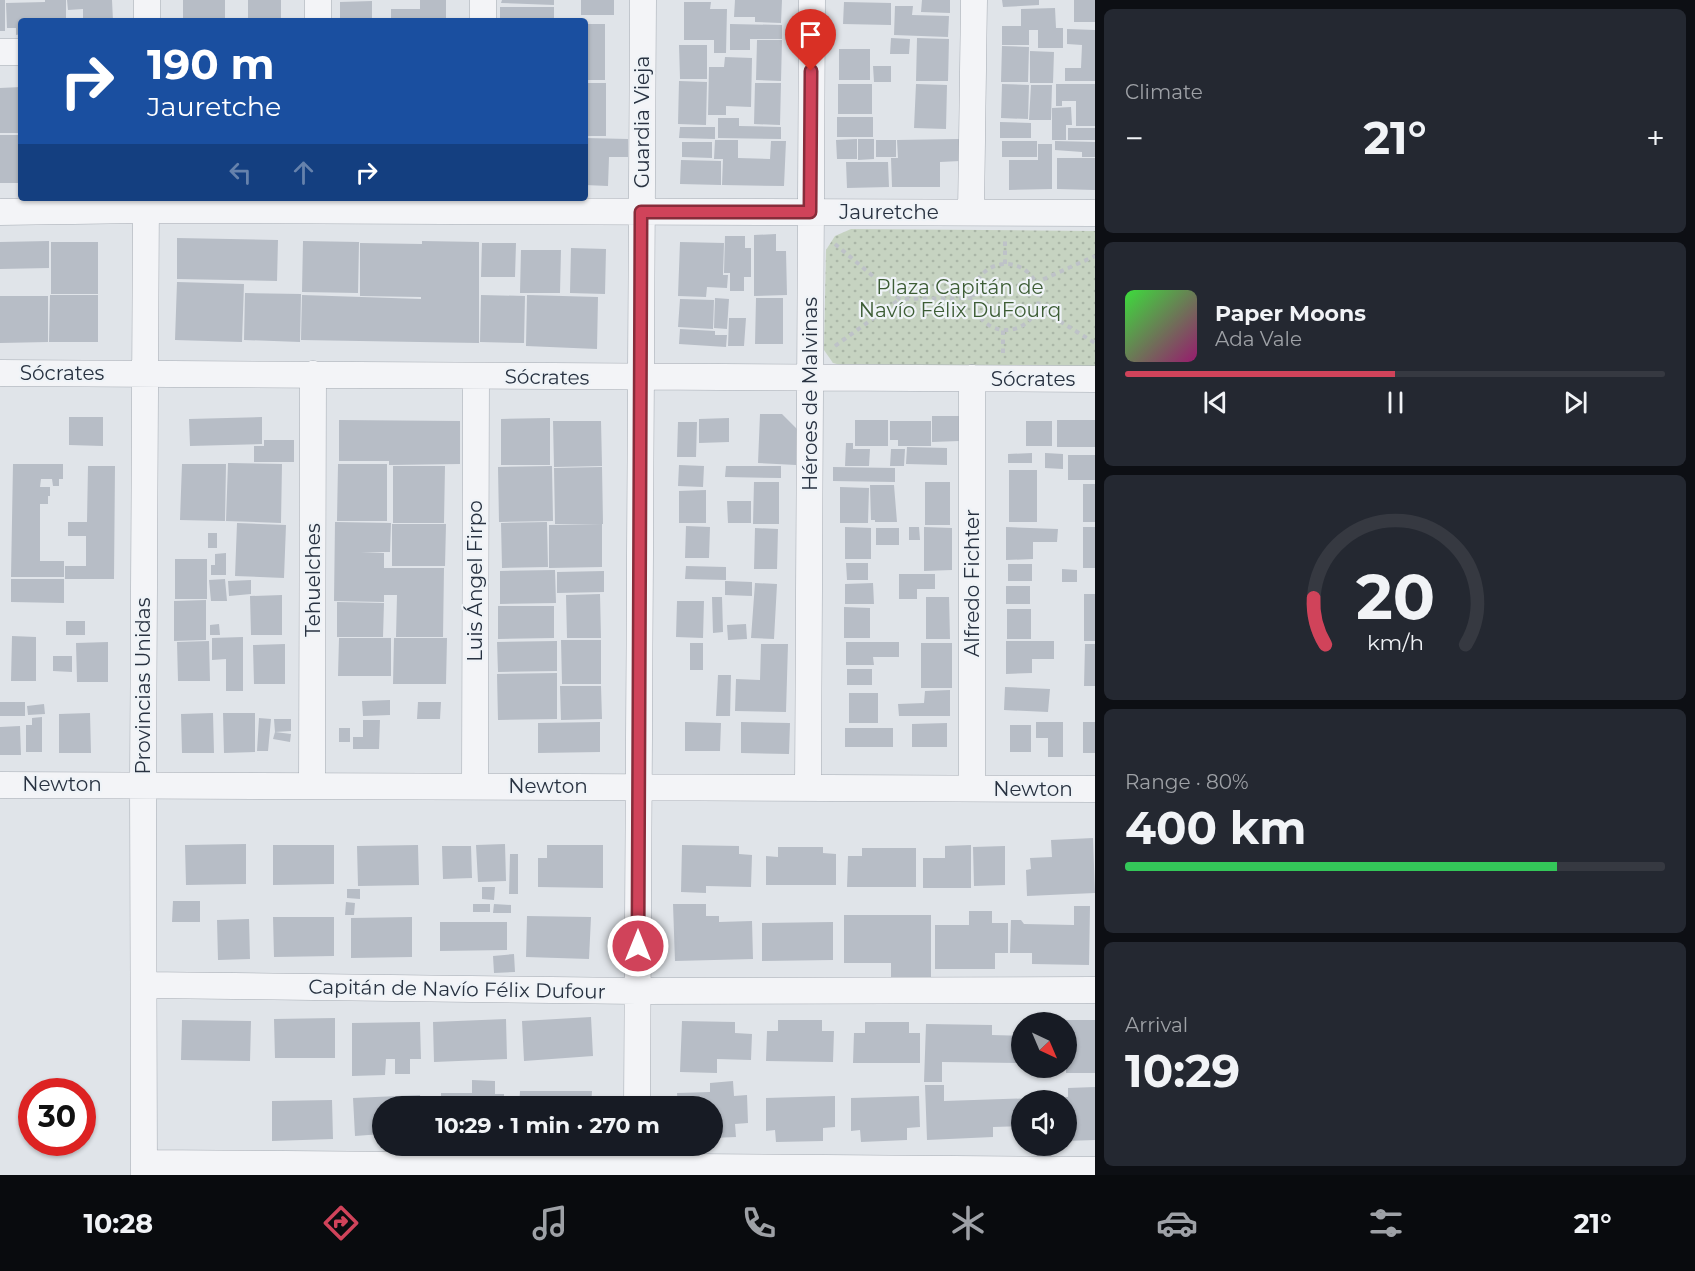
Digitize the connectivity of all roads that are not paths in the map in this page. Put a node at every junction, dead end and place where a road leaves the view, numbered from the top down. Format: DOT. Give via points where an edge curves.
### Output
graph roads {
  1 [pos="147,0"];
  2 [pos="318,0"];
  3 [pos="483,0"];
  4 [pos="643,0"];
  5 [pos="812,0"];
  6 [pos="974,0"];
  7 [pos="147,18"];
  8 [pos="318,18"];
  9 [pos="483,18"];
  10 [pos="0,52"];
  11 [pos="18,52"];
  12 [pos="146,204"];
  13 [pos="317,204"];
  14 [pos="481,204"];
  15 [pos="0,212"];
  16 [pos="641,212"];
  17 [pos="971,212"];
  18 [pos="1095,213"];
  19 [pos="810,218"];
  20 [pos="810,371"];
  21 [pos="0,373"];
  22 [pos="145,374"];
  23 [pos="313,374"];
  24 [pos="476,376"];
  25 [pos="640,378"];
  26 [pos="972,378"];
  27 [pos="1095,379"];
  28 [pos="0,784"];
  29 [pos="143,784"];
  30 [pos="312,785"];
  31 [pos="474,786"];
  32 [pos="638,786"];
  33 [pos="808,788"];
  34 [pos="972,788"];
  35 [pos="1095,789"];
  36 [pos="144,985"];
  37 [pos="1095,990"];
  38 [pos="637,991"];
  39 [pos="637,1096"];
  40 [pos="637,1163"];
  41 [pos="144,1169"];
  42 [pos="1095,1170"];
  1 -- 7 [label="street"];
  2 -- 8 [label="street"];
  3 -- 9 [label="street"];
  4 -- 16 [label="street, Guardia Vieja"];
  5 -- 19 [label="street, Héroes de Malvinas"];
  6 -- 17 [label="street"];
  10 -- 11 [label="street"];
  12 -- 13 [label="street, Jauretche"];
  12 -- 15 [label="street, Jauretche"];
  12 -- 22 [label="street, Provincias Unidas"];
  13 -- 14 [label="street, Jauretche"];
  14 -- 16 [label="street, Jauretche"];
  16 -- 19 [label="street, Jauretche"];
  16 -- 25 [label="street, Guardia Vieja"];
  17 -- 18 [label="street, Jauretche"];
  17 -- 19 [label="street, Jauretche"];
  19 -- 20 [label="street, Héroes de Malvinas"];
  20 -- 25 [label="street, Sócrates"];
  20 -- 26 [label="street, Sócrates"];
  20 -- 33 [label="street, Héroes de Malvinas"];
  21 -- 22 [label="street, Sócrates"];
  22 -- 23 [label="street, Sócrates"];
  22 -- 29 [label="street, Provincias Unidas"];
  23 -- 24 [label="street, Sócrates"];
  23 -- 30 [label="street, Tehuelches"];
  24 -- 25 [label="street, Sócrates"];
  24 -- 31 [label="street, Luis Ángel Firpo"];
  25 -- 32 [label="street, Guardia Vieja"];
  26 -- 27 [label="street, Sócrates"];
  26 -- 34 [label="street, Alfredo Fichter"];
  28 -- 29 [label="street, Newton"];
  29 -- 30 [label="street, Newton"];
  29 -- 36 [label="street, Provincias Unidas"];
  30 -- 31 [label="street, Newton"];
  31 -- 32 [label="street, Newton"];
  32 -- 33 [label="street, Newton"];
  32 -- 38 [label="street, Guardia Vieja"];
  33 -- 34 [label="street, Newton"];
  34 -- 35 [label="street, Newton"];
  36 -- 38 [label="street, Capitán de Navío Félix Dufour"];
  36 -- 41 [label="street, Provincias Unidas"];
  37 -- 38 [label="street, Capitán de Navío Félix Dufour"];
  38 -- 39 [label="street, Guardia Vieja"];
  40 -- 41 [label="street"];
  40 -- 42 [label="street"];
}
